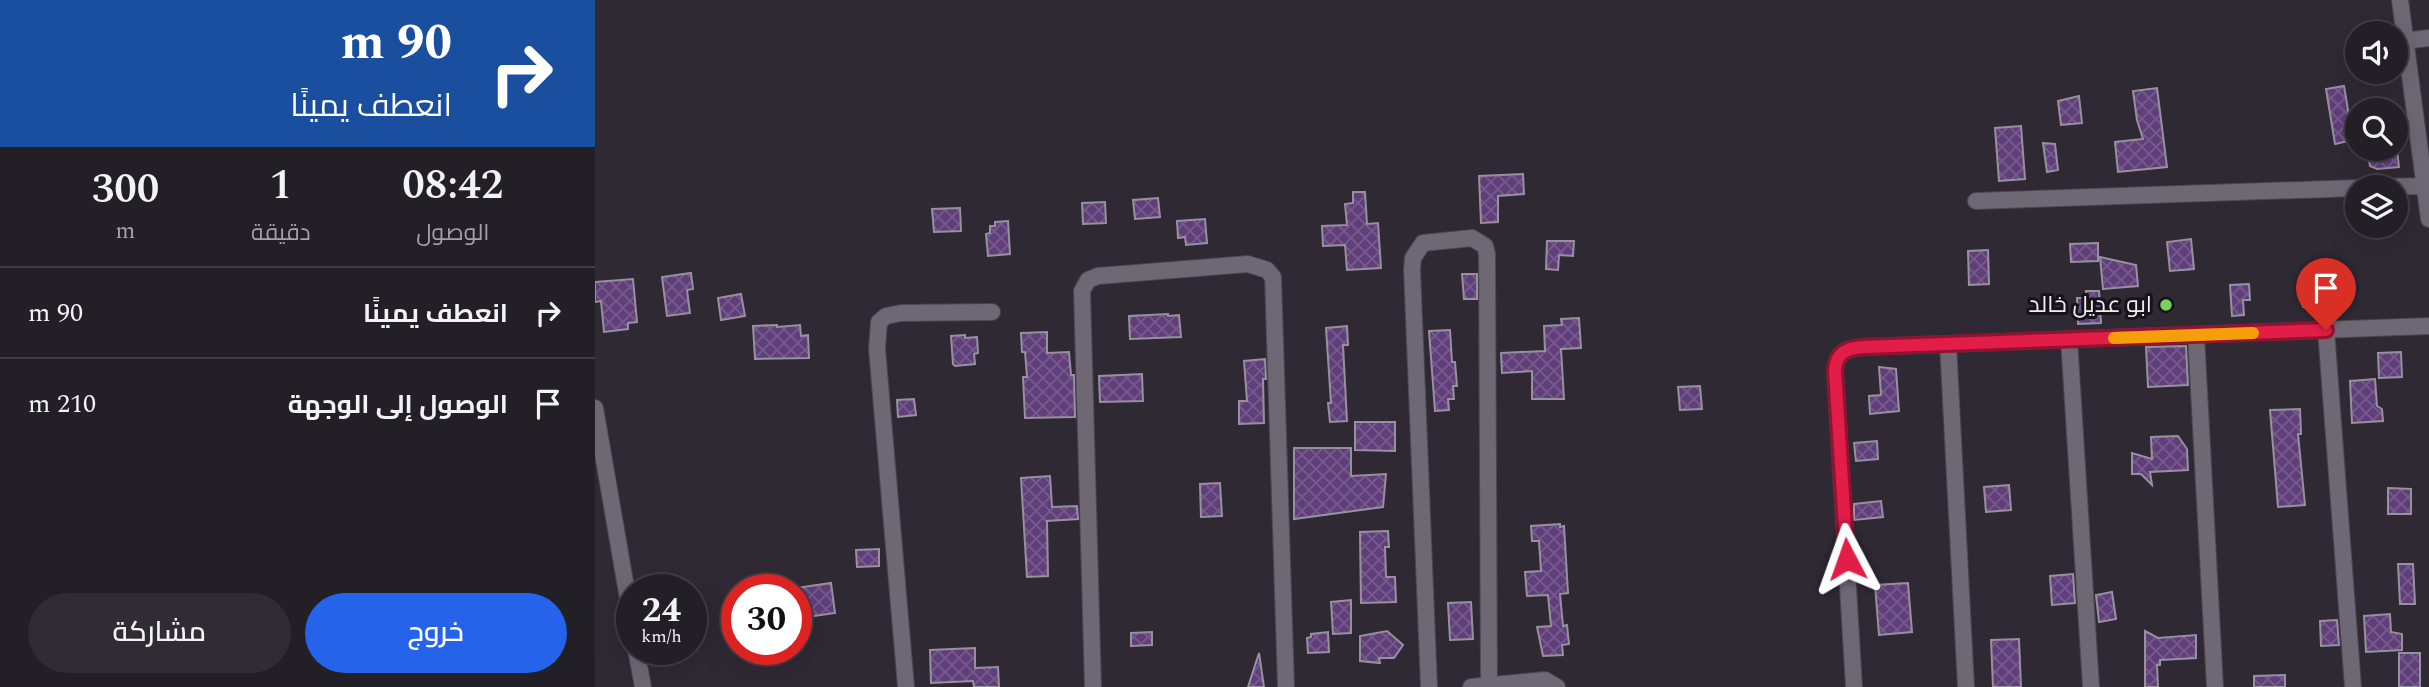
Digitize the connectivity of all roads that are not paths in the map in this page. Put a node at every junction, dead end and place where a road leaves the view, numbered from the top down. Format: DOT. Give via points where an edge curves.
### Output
graph roads {
  1 [pos="2400,0"];
  2 [pos="2402,21"];
  3 [pos="2429,38"];
  4 [pos="2408,41"];
  5 [pos="2408,67"];
  6 [pos="2345,188"];
  7 [pos="2408,191"];
  8 [pos="2427,193"];
  9 [pos="1976,201"];
  10 [pos="2429,219"];
  11 [pos="992,312"];
  12 [pos="2429,327"];
  13 [pos="2326,330"];
  14 [pos="2196,335"];
  15 [pos="2069,339"];
  16 [pos="1948,344"];
  17 [pos="596,415"];
  18 [pos="624,574"];
  19 [pos="639,665"];
  20 [pos="1489,685"];
  21 [pos="643,687"];
  22 [pos="906,687"];
  23 [pos="1093,687"];
  24 [pos="1286,687"];
  25 [pos="1429,687"];
  26 [pos="1471,687"];
  27 [pos="1557,687"];
  28 [pos="1854,687"];
  29 [pos="1966,687"];
  30 [pos="2091,687"];
  31 [pos="2215,687"];
  32 [pos="2353,687"];
  1 -- 2 [label="street"];
  3 -- 4 [label="street"];
  5 -- 8 [label="street"];
  6 -- 9 [label="street"];
  7 -- 8 [label="street"];
  8 -- 10 [label="street"];
  11 -- 22 [label="street" via="901,313 879,322 876,336"];
  12 -- 13 [label="street"];
  13 -- 14 [label="street"];
  13 -- 32 [label="street"];
  14 -- 15 [label="street"];
  14 -- 31 [label="street"];
  15 -- 16 [label="street"];
  15 -- 30 [label="street"];
  16 -- 28 [label="street" via="1850,348 1835,365"];
  16 -- 29 [label="street"];
  17 -- 18 [label="street"];
  19 -- 21 [label="street"];
  20 -- 25 [label="street" via="1487,254 1485,246 1472,238 1423,243 1413,258"];
  20 -- 26 [label="street"];
  20 -- 27 [label="street" via="1545,680"];
  23 -- 24 [label="street" via="1081,291 1087,280 1098,276 1248,264 1273,277"];
}
